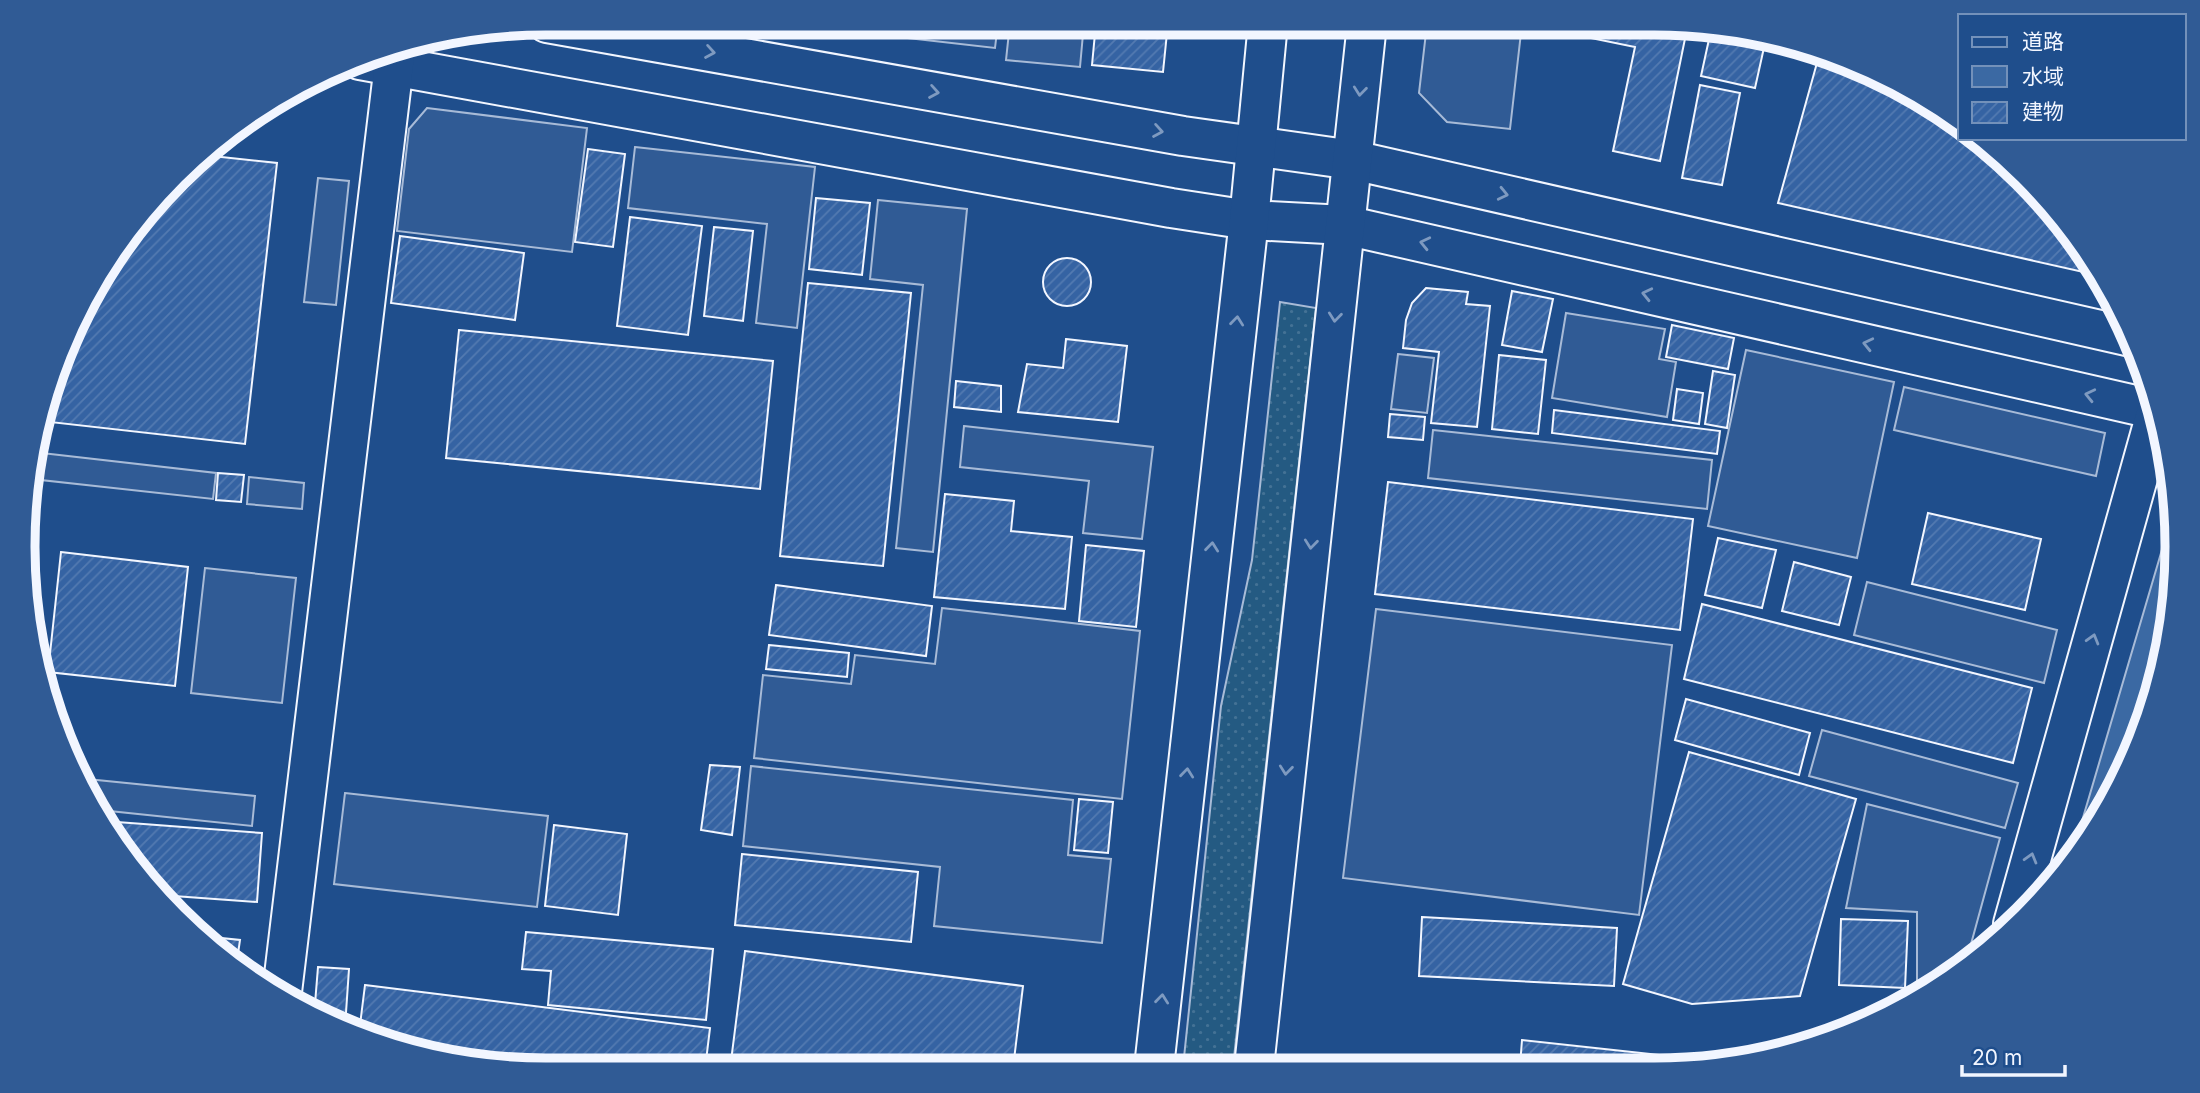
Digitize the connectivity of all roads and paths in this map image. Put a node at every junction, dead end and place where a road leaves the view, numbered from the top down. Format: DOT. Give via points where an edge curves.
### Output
graph roads {
  1 [pos="615,35"];
  2 [pos="1267,35"];
  3 [pos="1366,35"];
  4 [pos="390,59"];
  5 [pos="383,62"];
  6 [pos="1255,148"];
  7 [pos="1353,160"];
  8 [pos="1249,220"];
  9 [pos="1345,225"];
  10 [pos="2118,334"];
  11 [pos="2146,407"];
  12 [pos="2151,430"];
  13 [pos="2019,904"];
  14 [pos="283,984"];
  15 [pos="1155,1058"];
  16 [pos="1256,1058"];
  1 -- 6 [label="street, one-way"];
  2 -- 6 [label="street"];
  3 -- 7 [label="street, one-way"];
  4 -- 8 [label="street"];
  5 -- 14 [label="street"];
  6 -- 7 [label="street"];
  6 -- 8 [label="street"];
  7 -- 9 [label="street"];
  7 -- 10 [label="street, one-way"];
  8 -- 9 [label="street"];
  15 -- 8 [label="street, one-way"];
  11 -- 9 [label="street, one-way"];
  9 -- 16 [label="street, one-way"];
  13 -- 12 [label="street, one-way"];
}
